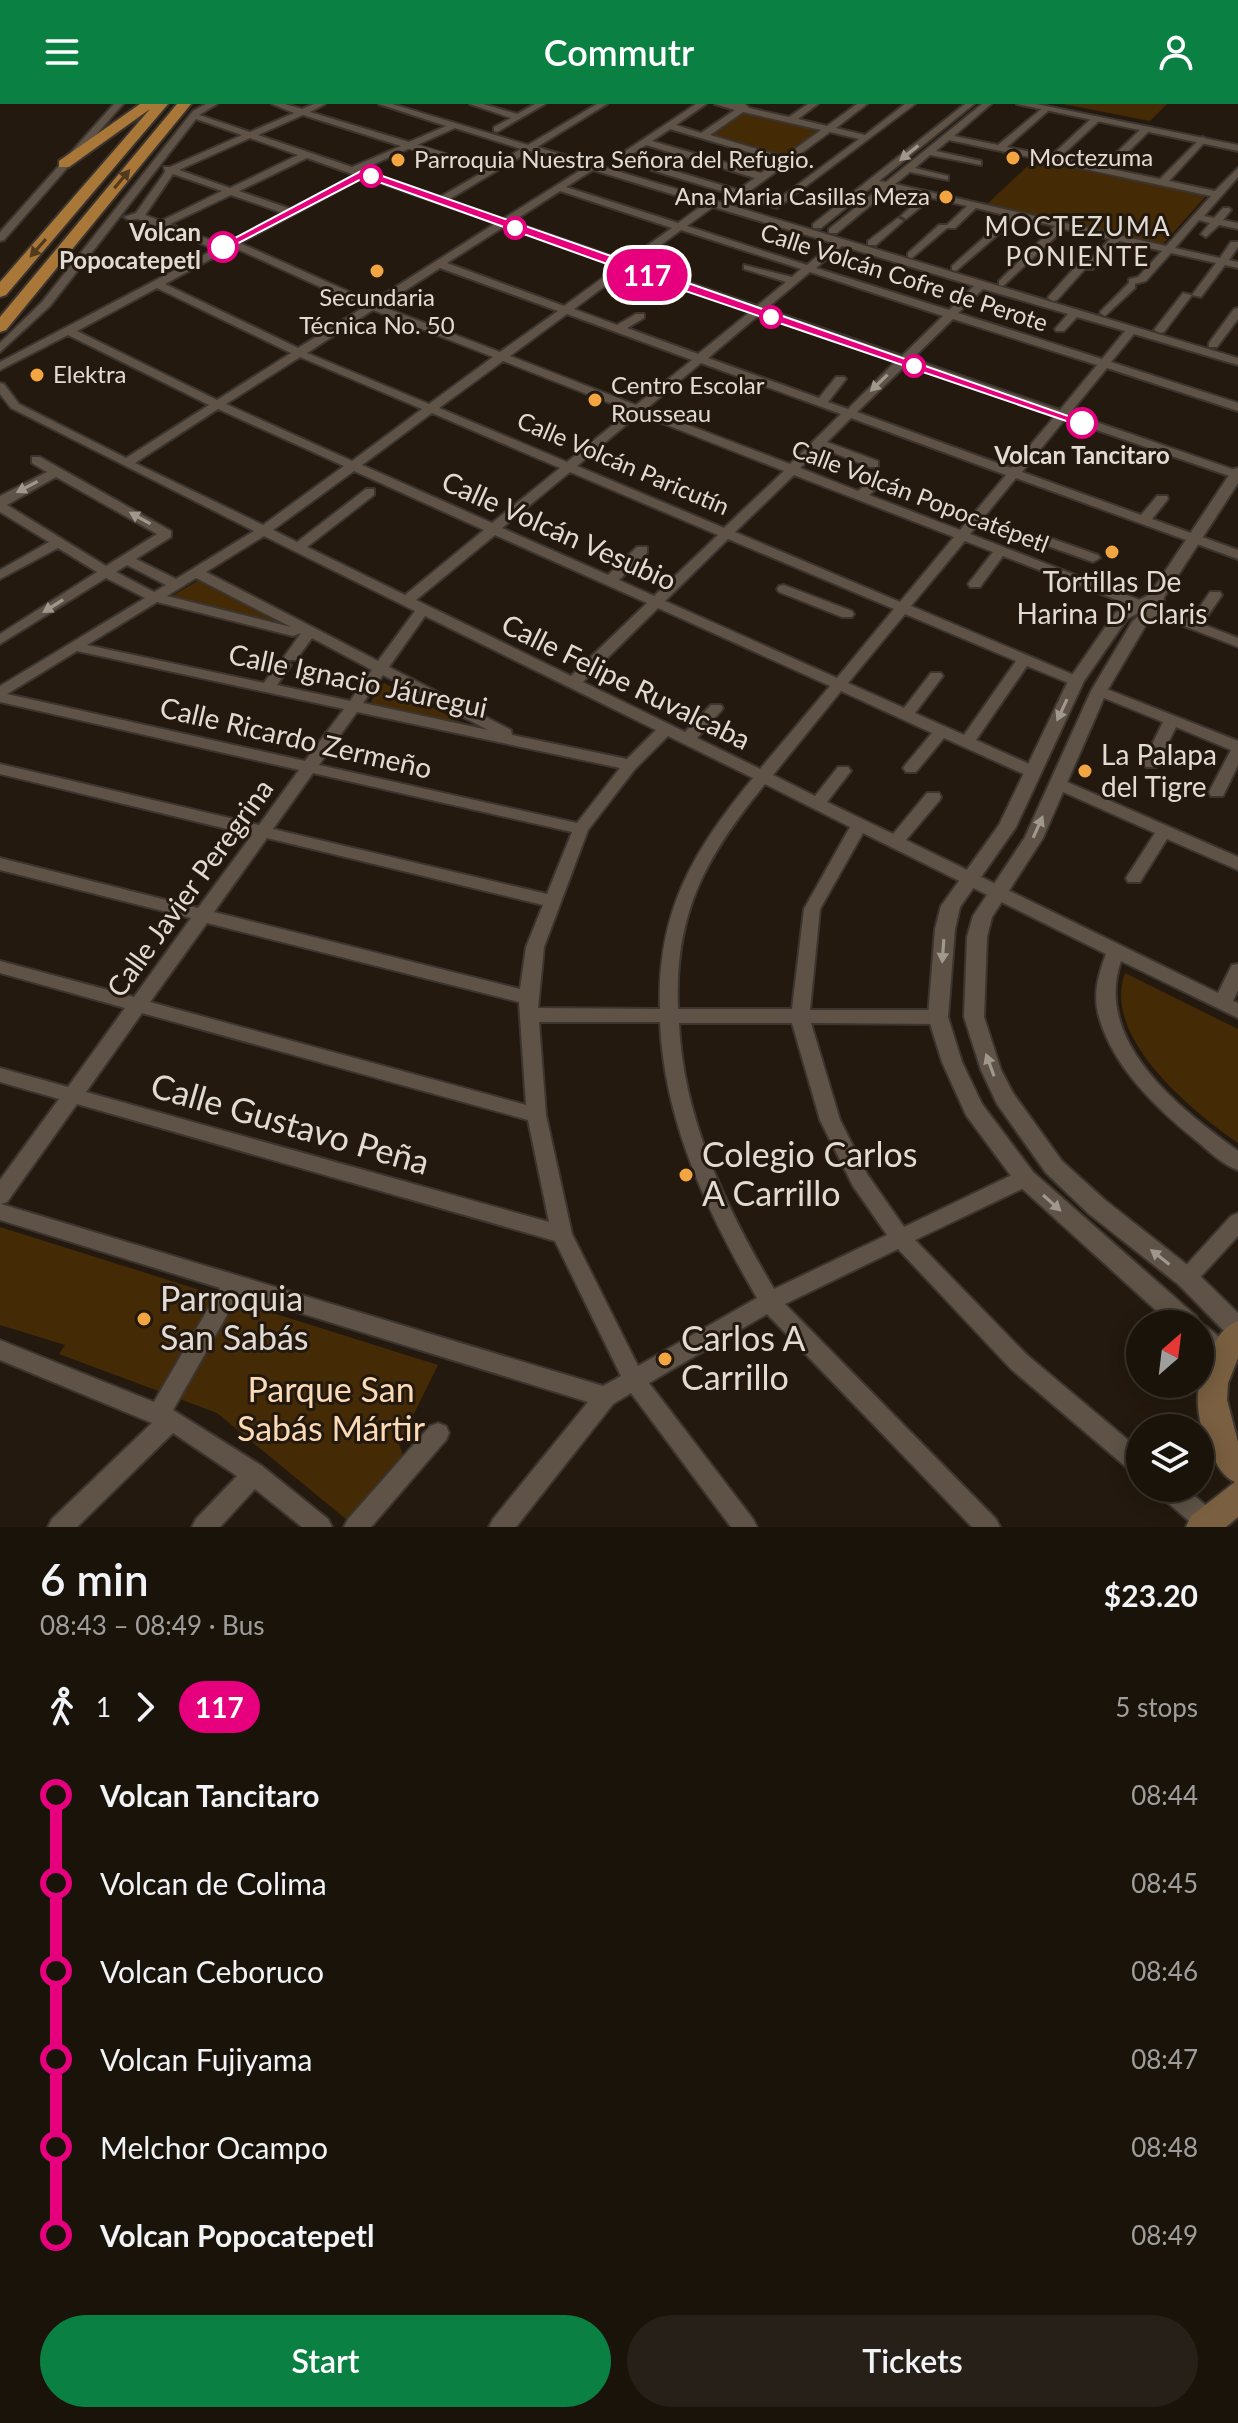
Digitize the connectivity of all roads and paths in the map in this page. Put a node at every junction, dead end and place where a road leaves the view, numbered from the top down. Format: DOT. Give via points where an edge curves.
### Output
graph roads {
  1 [pos="119,104"];
  2 [pos="148,104"];
  3 [pos="161,104"];
  4 [pos="213,104"];
  5 [pos="276,104"];
  6 [pos="321,104"];
  7 [pos="383,104"];
  8 [pos="402,104"];
  9 [pos="474,104"];
  10 [pos="541,104"];
  11 [pos="603,104"];
  12 [pos="702,104"];
  13 [pos="719,104"];
  14 [pos="801,104"];
  15 [pos="814,104"];
  16 [pos="863,104"];
  17 [pos="911,104"];
  18 [pos="970,104"];
  19 [pos="987,104"];
  20 [pos="1022,104"];
  21 [pos="746,106"];
  22 [pos="1048,106"];
  23 [pos="191,111"];
  24 [pos="303,112"];
  25 [pos="518,117"];
  26 [pos="786,119"];
  27 [pos="1096,119"];
  28 [pos="455,125"];
  29 [pos="668,126"];
  30 [pos="828,129"];
  31 [pos="1146,129"];
  32 [pos="492,132"];
  33 [pos="251,135"];
  34 [pos="703,136"];
  35 [pos="946,137"];
  36 [pos="867,138"];
  37 [pos="1202,140"];
  38 [pos="1238,141"];
  39 [pos="644,142"];
  40 [pos="411,146"];
  41 [pos="531,148"];
  42 [pos="1238,148"];
  43 [pos="999,149"];
  44 [pos="928,152"];
  45 [pos="307,154"];
  46 [pos="457,160"];
  47 [pos="1052,160"];
  48 [pos="786,161"];
  49 [pos="978,163"];
  50 [pos="64,164"];
  51 [pos="156,164"];
  52 [pos="593,166"];
  53 [pos="907,169"];
  54 [pos="171,170"];
  55 [pos="493,170"];
  56 [pos="1104,170"];
  57 [pos="359,171"];
  58 [pos="1237,174"];
  59 [pos="763,177"];
  60 [pos="872,182"];
  61 [pos="1162,183"];
  62 [pos="888,186"];
  63 [pos="559,188"];
  64 [pos="231,191"];
  65 [pos="933,192"];
  66 [pos="739,194"];
  67 [pos="1214,197"];
  68 [pos="440,201"];
  69 [pos="713,202"];
  70 [pos="974,205"];
  71 [pos="1238,206"];
  72 [pos="99,207"];
  73 [pos="1226,210"];
  74 [pos="291,212"];
  75 [pos="1014,215"];
  76 [pos="139,216"];
  77 [pos="1197,217"];
  78 [pos="1216,221"];
  79 [pos="502,224"];
  80 [pos="161,225"];
  81 [pos="1062,225"];
  82 [pos="107,226"];
  83 [pos="1237,226"];
  84 [pos="679,227"];
  85 [pos="833,231"];
  86 [pos="1206,234"];
  87 [pos="0,238"];
  88 [pos="1116,238"];
  89 [pos="842,241"];
  90 [pos="872,243"];
  91 [pos="226,246"];
  92 [pos="1168,249"];
  93 [pos="912,255"];
  94 [pos="1222,262"];
  95 [pos="440,264"];
  96 [pos="1238,265"];
  97 [pos="624,267"];
  98 [pos="748,267"];
  99 [pos="956,268"];
  100 [pos="809,269"];
  101 [pos="794,281"];
  102 [pos="155,283"];
  103 [pos="1003,283"];
  104 [pos="982,284"];
  105 [pos="0,292"];
  106 [pos="1053,298"];
  107 [pos="374,307"];
  108 [pos="565,310"];
  109 [pos="1238,311"];
  110 [pos="757,312"];
  111 [pos="1076,312"];
  112 [pos="1105,313"];
  113 [pos="951,314"];
  114 [pos="640,316"];
  115 [pos="0,327"];
  116 [pos="618,329"];
  117 [pos="1060,329"];
  118 [pos="1133,329"];
  119 [pos="67,330"];
  120 [pos="1160,330"];
  121 [pos="1213,345"];
  122 [pos="2,347"];
  123 [pos="31,349"];
  124 [pos="1238,353"];
  125 [pos="301,354"];
  126 [pos="501,357"];
  127 [pos="700,359"];
  128 [pos="902,362"];
  129 [pos="1238,362"];
  130 [pos="1105,364"];
  131 [pos="0,367"];
  132 [pos="840,379"];
  133 [pos="0,386"];
  134 [pos="821,403"];
  135 [pos="218,405"];
  136 [pos="1238,407"];
  137 [pos="430,409"];
  138 [pos="637,411"];
  139 [pos="848,413"];
  140 [pos="1062,416"];
  141 [pos="822,439"];
  142 [pos="862,448"];
  143 [pos="36,460"];
  144 [pos="126,463"];
  145 [pos="874,464"];
  146 [pos="352,466"];
  147 [pos="569,468"];
  148 [pos="790,470"];
  149 [pos="56,472"];
  150 [pos="1014,474"];
  151 [pos="1237,474"];
  152 [pos="878,481"];
  153 [pos="370,492"];
  154 [pos="859,497"];
  155 [pos="1162,499"];
  156 [pos="0,505"];
  157 [pos="1143,521"];
  158 [pos="493,530"];
  159 [pos="262,532"];
  160 [pos="725,534"];
  161 [pos="962,537"];
  162 [pos="1194,539"];
  163 [pos="1050,542"];
  164 [pos="58,543"];
  165 [pos="296,549"];
  166 [pos="642,550"];
  167 [pos="1072,550"];
  168 [pos="1000,552"];
  169 [pos="1238,555"];
  170 [pos="1093,558"];
  171 [pos="127,560"];
  172 [pos="195,572"];
  173 [pos="1056,572"];
  174 [pos="107,573"];
  175 [pos="0,575"];
  176 [pos="609,582"];
  177 [pos="839,582"];
  178 [pos="175,584"];
  179 [pos="975,584"];
  180 [pos="784,589"];
  181 [pos="1215,595"];
  182 [pos="154,597"];
  183 [pos="405,602"];
  184 [pos="656,603"];
  185 [pos="819,603"];
  186 [pos="1150,603"];
  187 [pos="903,609"];
  188 [pos="422,611"];
  189 [pos="847,614"];
  190 [pos="1195,625"];
  191 [pos="311,635"];
  192 [pos="0,640"];
  193 [pos="1238,643"];
  194 [pos="76,647"];
  195 [pos="1024,660"];
  196 [pos="382,669"];
  197 [pos="936,676"];
  198 [pos="1076,681"];
  199 [pos="572,684"];
  200 [pos="840,686"];
  201 [pos="268,688"];
  202 [pos="1099,691"];
  203 [pos="0,695"];
  204 [pos="356,706"];
  205 [pos="716,708"];
  206 [pos="906,715"];
  207 [pos="1172,720"];
  208 [pos="665,730"];
  209 [pos="942,731"];
  210 [pos="686,740"];
  211 [pos="967,742"];
  212 [pos="526,743"];
  213 [pos="1238,749"];
  214 [pos="1151,763"];
  215 [pos="630,765"];
  216 [pos="311,768"];
  217 [pos="911,768"];
  218 [pos="0,769"];
  219 [pos="843,771"];
  220 [pos="1033,772"];
  221 [pos="760,777"];
  222 [pos="1058,783"];
  223 [pos="1217,792"];
  224 [pos="933,797"];
  225 [pos="817,804"];
  226 [pos="859,825"];
  227 [pos="581,829"];
  228 [pos="1164,831"];
  229 [pos="262,832"];
  230 [pos="895,843"];
  231 [pos="0,864"];
  232 [pos="1238,864"];
  233 [pos="1134,878"];
  234 [pos="969,879"];
  235 [pos="995,892"];
  236 [pos="551,901"];
  237 [pos="202,914"];
  238 [pos="1116,951"];
  239 [pos="0,967"];
  240 [pos="1238,970"];
  241 [pos="137,1005"];
  242 [pos="529,1006"];
  243 [pos="1230,1007"];
  244 [pos="667,1017"];
  245 [pos="938,1017"];
  246 [pos="800,1018"];
  247 [pos="0,1075"];
  248 [pos="72,1095"];
  249 [pos="536,1115"];
  250 [pos="1238,1162"];
  251 [pos="1025,1178"];
  252 [pos="0,1196"];
  253 [pos="0,1212"];
  254 [pos="1238,1222"];
  255 [pos="562,1234"];
  256 [pos="901,1239"];
  257 [pos="1187,1278"];
  258 [pos="234,1284"];
  259 [pos="770,1301"];
  260 [pos="1172,1310"];
  261 [pos="1224,1338"];
  262 [pos="0,1350"];
  263 [pos="634,1380"];
  264 [pos="605,1397"];
  265 [pos="165,1417"];
  266 [pos="438,1433"];
  267 [pos="1126,1452"];
  268 [pos="1238,1468"];
  269 [pos="254,1474"];
  270 [pos="1238,1496"];
  271 [pos="1182,1502"];
  272 [pos="1205,1524"];
  273 [pos="60,1527"];
  274 [pos="204,1527"];
  275 [pos="320,1527"];
  276 [pos="356,1527"];
  277 [pos="501,1527"];
  278 [pos="745,1527"];
  279 [pos="988,1527"];
  1 -- 50 [label="street"];
  2 -- 50 [label="highway"];
  3 -- 105 [label="highway, one-way"];
  4 -- 23 [label="street"];
  5 -- 24 [label="street"];
  6 -- 24 [label="street"];
  7 -- 28 [label="street"];
  8 -- 32 [label="street"];
  9 -- 25 [label="street"];
  10 -- 25 [label="street"];
  11 -- 41 [label="street"];
  12 -- 29 [label="street"];
  13 -- 21 [label="street"];
  14 -- 26 [label="street"];
  15 -- 26 [label="street"];
  16 -- 30 [label="street"];
  17 -- 36 [label="street"];
  18 -- 60 [label="street, one-way"];
  19 -- 35 [label="street"];
  20 -- 22 [label="street"];
  21 -- 26 [label="street"];
  21 -- 34 [label="street"];
  22 -- 27 [label="street"];
  22 -- 38 [label="street"];
  22 -- 43 [label="street"];
  23 -- 33 [label="street"];
  23 -- 51 [label="street"];
  72 -- 23 [label="highway, one-way" via="167,125"];
  24 -- 33 [label="street"];
  24 -- 40 [label="street"];
  25 -- 32 [label="street"];
  26 -- 30 [label="street"];
  27 -- 31 [label="street"];
  27 -- 47 [label="street"];
  28 -- 32 [label="street"];
  28 -- 40 [label="street"];
  29 -- 34 [label="street"];
  29 -- 39 [label="street"];
  30 -- 36 [label="street"];
  30 -- 48 [label="street"];
  31 -- 37 [label="street"];
  31 -- 56 [label="street"];
  32 -- 41 [label="street"];
  33 -- 45 [label="street"];
  33 -- 54 [label="street"];
  34 -- 48 [label="street"];
  35 -- 43 [label="street"];
  35 -- 44 [label="street"];
  36 -- 66 [label="street" via="777,205"];
  37 -- 42 [label="street"];
  37 -- 61 [label="street"];
  39 -- 59 [label="street"];
  39 -- 66 [label="street" via="621,158"];
  40 -- 46 [label="street"];
  40 -- 57 [label="street"];
  41 -- 52 [label="street"];
  41 -- 55 [label="street"];
  43 -- 47 [label="street"];
  44 -- 49 [label="street"];
  44 -- 53 [label="street"];
  45 -- 57 [label="street"];
  45 -- 64 [label="street"];
  46 -- 55 [label="street"];
  47 -- 56 [label="street"];
  48 -- 59 [label="street"];
  50 -- 87 [label="street"];
  51 -- 54 [label="street"];
  51 -- 82 [label="street"];
  52 -- 63 [label="street"];
  52 -- 69 [label="street"];
  53 -- 62 [label="street"];
  53 -- 65 [label="street" via="948,175"];
  54 -- 64 [label="street"];
  54 -- 76 [label="street"];
  55 -- 68 [label="street"];
  56 -- 61 [label="street"];
  57 -- 68 [label="street"];
  57 -- 74 [label="street"];
  58 -- 67 [label="street"];
  59 -- 66 [label="street"];
  60 -- 62 [label="street"];
  60 -- 85 [label="street" via="817,226"];
  61 -- 67 [label="street"];
  62 -- 65 [label="street"];
  62 -- 85 [label="street"];
  63 -- 79 [label="street"];
  63 -- 84 [label="street, Calle Volcán Cofre de Perote"];
  64 -- 74 [label="street"];
  64 -- 80 [label="street"];
  65 -- 70 [label="street"];
  65 -- 90 [label="street"];
  67 -- 71 [label="street"];
  67 -- 77 [label="street"];
  68 -- 79 [label="street"];
  69 -- 84 [label="street"];
  69 -- 89 [label="street"];
  70 -- 75 [label="street"];
  70 -- 93 [label="street"];
  72 -- 82 [label="highway"];
  72 -- 115 [label="highway"];
  73 -- 78 [label="street"];
  74 -- 91 [label="street"];
  75 -- 81 [label="street"];
  75 -- 99 [label="street"];
  76 -- 80 [label="street, Calle Volcán Popocatépetl"];
  76 -- 82 [label="street"];
  77 -- 78 [label="street"];
  77 -- 92 [label="street"];
  78 -- 83 [label="street"];
  78 -- 86 [label="street"];
  79 -- 95 [label="street"];
  79 -- 97 [label="street"];
  80 -- 91 [label="street, Calle Volcán Popocatépetl"];
  81 -- 88 [label="street"];
  81 -- 103 [label="street"];
  82 -- 122 [label="street" via="46,304"];
  83 -- 94 [label="street"];
  84 -- 97 [label="street"];
  84 -- 100 [label="street, Calle Volcán Cofre de Perote"];
  85 -- 90 [label="street"];
  88 -- 92 [label="street"];
  88 -- 106 [label="street"];
  89 -- 100 [label="street"];
  89 -- 104 [label="street"];
  90 -- 93 [label="street"];
  91 -- 102 [label="street"];
  91 -- 107 [label="street, Calle Volcán Popocatépetl"];
  92 -- 94 [label="street"];
  92 -- 112 [label="street"];
  93 -- 99 [label="street"];
  94 -- 96 [label="street"];
  94 -- 120 [label="street"];
  95 -- 107 [label="street"];
  95 -- 108 [label="street"];
  97 -- 108 [label="street"];
  97 -- 110 [label="street"];
  98 -- 101 [label="street"];
  99 -- 103 [label="street"];
  100 -- 101 [label="street"];
  100 -- 113 [label="street, Calle Volcán Cofre de Perote"];
  101 -- 110 [label="street"];
  102 -- 119 [label="street"];
  102 -- 125 [label="street, Calle Volcán Paricutín"];
  103 -- 106 [label="street"];
  104 -- 111 [label="street"];
  104 -- 113 [label="street"];
  106 -- 112 [label="street"];
  107 -- 125 [label="street"];
  107 -- 126 [label="street, Calle Volcán Popocatépetl"];
  108 -- 116 [label="street"];
  108 -- 126 [label="street"];
  109 -- 121 [label="street"];
  110 -- 127 [label="street"];
  110 -- 128 [label="street"];
  111 -- 117 [label="street"];
  111 -- 118 [label="street"];
  112 -- 120 [label="street"];
  113 -- 128 [label="street"];
  113 -- 130 [label="street, Calle Volcán Cofre de Perote"];
  114 -- 116 [label="street"];
  116 -- 127 [label="street"];
  118 -- 129 [label="street"];
  118 -- 130 [label="street"];
  119 -- 123 [label="street"];
  119 -- 135 [label="street, Calle Volcán Vesubio"];
  120 -- 121 [label="street"];
  121 -- 124 [label="street"];
  122 -- 123 [label="street"];
  123 -- 131 [label="street"];
  125 -- 135 [label="street"];
  125 -- 137 [label="street, Calle Volcán Paricutín"];
  126 -- 137 [label="street"];
  126 -- 138 [label="street, Calle Volcán Popocatépetl"];
  127 -- 134 [label="street"];
  127 -- 138 [label="street"];
  128 -- 139 [label="street, one-way"];
  128 -- 140 [label="street"];
  130 -- 136 [label="street, Calle Volcán Cofre de Perote"];
  130 -- 140 [label="street"];
  132 -- 134 [label="street"];
  133 -- 144 [label="street, Calle Felipe Ruvalcaba" via="15,406"];
  134 -- 139 [label="street"];
  135 -- 144 [label="street"];
  135 -- 146 [label="street, Calle Volcán Vesubio"];
  137 -- 146 [label="street"];
  137 -- 147 [label="street, Calle Volcán Paricutín"];
  138 -- 147 [label="street"];
  138 -- 148 [label="street, Calle Volcán Popocatépetl"];
  139 -- 141 [label="street"];
  139 -- 150 [label="street"];
  140 -- 150 [label="street"];
  140 -- 151 [label="street"];
  141 -- 142 [label="street"];
  141 -- 145 [label="street"];
  141 -- 148 [label="street"];
  143 -- 149 [label="street"];
  144 -- 159 [label="street, Calle Felipe Ruvalcaba"];
  146 -- 158 [label="street, Calle Volcán Vesubio"];
  146 -- 159 [label="street"];
  147 -- 158 [label="street"];
  147 -- 160 [label="street, Calle Volcán Paricutín"];
  148 -- 154 [label="street, Calle Volcán Popocatépetl"];
  148 -- 160 [label="street"];
  149 -- 156 [label="street, one-way"];
  171 -- 149 [label="street, one-way" via="166,534"];
  150 -- 157 [label="street"];
  150 -- 161 [label="street"];
  151 -- 162 [label="street"];
  152 -- 154 [label="street"];
  153 -- 165 [label="street"];
  154 -- 161 [label="street, Calle Volcán Popocatépetl"];
  155 -- 157 [label="street"];
  156 -- 164 [label="street"];
  157 -- 162 [label="street"];
  158 -- 176 [label="street, Calle Volcán Vesubio"];
  158 -- 183 [label="street"];
  159 -- 165 [label="street, Calle Felipe Ruvalcaba"];
  159 -- 172 [label="street"];
  160 -- 177 [label="street, Calle Volcán Paricutín"];
  160 -- 184 [label="street"];
  161 -- 168 [label="street, Calle Volcán Popocatépetl"];
  161 -- 187 [label="street"];
  162 -- 169 [label="street"];
  162 -- 186 [label="street"];
  163 -- 167 [label="street"];
  164 -- 174 [label="street"];
  164 -- 175 [label="street"];
  165 -- 183 [label="street, Calle Felipe Ruvalcaba"];
  166 -- 176 [label="street"];
  167 -- 170 [label="street"];
  167 -- 173 [label="street"];
  168 -- 173 [label="street, Calle Volcán Popocatépetl"];
  168 -- 179 [label="street"];
  171 -- 174 [label="street"];
  171 -- 178 [label="street"];
  172 -- 178 [label="street"];
  172 -- 191 [label="street"];
  173 -- 186 [label="street, Calle Volcán Popocatépetl"];
  174 -- 182 [label="street"];
  174 -- 192 [label="street, one-way"];
  176 -- 184 [label="street, Calle Volcán Vesubio"];
  177 -- 185 [label="street"];
  177 -- 187 [label="street, Calle Volcán Paricutín"];
  178 -- 182 [label="street"];
  180 -- 185 [label="street"];
  181 -- 190 [label="street"];
  182 -- 191 [label="street"];
  182 -- 194 [label="street"];
  183 -- 188 [label="street, Calle Felipe Ruvalcaba"];
  184 -- 199 [label="street"];
  184 -- 200 [label="street, Calle Volcán Vesubio"];
  185 -- 189 [label="street"];
  186 -- 190 [label="street, Calle Volcán Popocatépetl"];
  186 -- 198 [label="street" via="1121,616"];
  186 -- 202 [label="street"];
  187 -- 195 [label="street, Calle Volcán Paricutín"];
  187 -- 200 [label="street"];
  188 -- 196 [label="street, Calle Javier Peregrina"];
  188 -- 199 [label="street, Calle Felipe Ruvalcaba"];
  190 -- 193 [label="street, Calle Volcán Popocatépetl"];
  191 -- 196 [label="street"];
  191 -- 201 [label="street"];
  194 -- 201 [label="street, Calle Ignacio Jáuregui"];
  194 -- 203 [label="street"];
  195 -- 198 [label="street, Calle Volcán Paricutín"];
  195 -- 211 [label="street"];
  196 -- 204 [label="street, Calle Javier Peregrina"];
  196 -- 212 [label="street"];
  197 -- 206 [label="street"];
  198 -- 220 [label="street, one-way"];
  199 -- 208 [label="street, Calle Felipe Ruvalcaba"];
  200 -- 206 [label="street, Calle Volcán Vesubio"];
  200 -- 221 [label="street"];
  201 -- 204 [label="street, Calle Ignacio Jáuregui"];
  202 -- 207 [label="street"];
  202 -- 222 [label="street"];
  203 -- 216 [label="street, Calle Ricardo Zermeño"];
  204 -- 212 [label="street, Calle Ignacio Jáuregui"];
  204 -- 216 [label="street, Calle Javier Peregrina"];
  205 -- 210 [label="street"];
  206 -- 209 [label="street, Calle Volcán Vesubio"];
  207 -- 213 [label="street"];
  207 -- 214 [label="street"];
  208 -- 210 [label="street, Calle Felipe Ruvalcaba"];
  208 -- 215 [label="street"];
  209 -- 211 [label="street, Calle Volcán Vesubio"];
  209 -- 217 [label="street"];
  210 -- 221 [label="street, Calle Felipe Ruvalcaba"];
  211 -- 220 [label="street, Calle Volcán Vesubio"];
  212 -- 215 [label="street, Calle Ignacio Jáuregui"];
  213 -- 223 [label="street"];
  215 -- 227 [label="street"];
  216 -- 227 [label="street, Calle Ricardo Zermeño"];
  216 -- 229 [label="street, Calle Javier Peregrina"];
  218 -- 229 [label="street"];
  219 -- 225 [label="street"];
  220 -- 234 [label="street" via="1007,827"];
  221 -- 225 [label="street, Calle Felipe Ruvalcaba"];
  221 -- 244 [label="street" via="722,826 691,880 673,943"];
  222 -- 228 [label="street"];
  235 -- 222 [label="street, one-way" via="1034,838"];
  224 -- 230 [label="street"];
  225 -- 226 [label="street, Calle Felipe Ruvalcaba"];
  226 -- 230 [label="street, Calle Felipe Ruvalcaba"];
  226 -- 246 [label="street" via="812,909"];
  227 -- 236 [label="street"];
  228 -- 232 [label="street"];
  228 -- 233 [label="street"];
  229 -- 236 [label="street"];
  229 -- 237 [label="street, Calle Javier Peregrina"];
  230 -- 234 [label="street, Calle Felipe Ruvalcaba"];
  231 -- 237 [label="street"];
  234 -- 235 [label="street, Calle Felipe Ruvalcaba"];
  234 -- 245 [label="street, one-way" via="946,919"];
  235 -- 238 [label="street, Calle Felipe Ruvalcaba"];
  257 -- 235 [label="street, one-way" via="1054,1167 991,1070 974,1017 977,937"];
  236 -- 242 [label="street" via="535,947"];
  237 -- 241 [label="street, Calle Javier Peregrina"];
  237 -- 242 [label="street"];
  238 -- 243 [label="street, Calle Felipe Ruvalcaba"];
  238 -- 250 [label="street" via="1108,963 1105,988 1118,1041 1154,1090"];
  239 -- 241 [label="street"];
  240 -- 243 [label="street"];
  241 -- 248 [label="street, Calle Javier Peregrina"];
  241 -- 249 [label="street"];
  242 -- 244 [label="street"];
  242 -- 249 [label="street"];
  244 -- 246 [label="street"];
  244 -- 259 [label="street" via="686,1126"];
  245 -- 246 [label="street"];
  245 -- 251 [label="street" via="974,1109"];
  246 -- 256 [label="street" via="830,1120 860,1180"];
  247 -- 248 [label="street, Calle Gustavo Peña"];
  248 -- 252 [label="street, Calle Javier Peregrina"];
  248 -- 255 [label="street, Calle Gustavo Peña"];
  249 -- 255 [label="street"];
  251 -- 256 [label="street"];
  251 -- 260 [label="street, one-way"];
  253 -- 258 [label="street"];
  254 -- 257 [label="street"];
  255 -- 263 [label="street"];
  256 -- 259 [label="street"];
  256 -- 267 [label="street" via="1019,1362"];
  257 -- 261 [label="street"];
  258 -- 264 [label="street"];
  258 -- 265 [label="street"];
  259 -- 263 [label="street"];
  259 -- 279 [label="street"];
  261 -- 268 [label="main road" via="1212,1377 1211,1403 1218,1431"];
  262 -- 265 [label="street"];
  263 -- 264 [label="street"];
  263 -- 278 [label="street"];
  264 -- 277 [label="street"];
  265 -- 269 [label="street"];
  265 -- 273 [label="street"];
  266 -- 276 [label="street"];
  269 -- 274 [label="street"];
  269 -- 275 [label="street"];
  270 -- 272 [label="main road"];
  271 -- 272 [label="street"];
}
